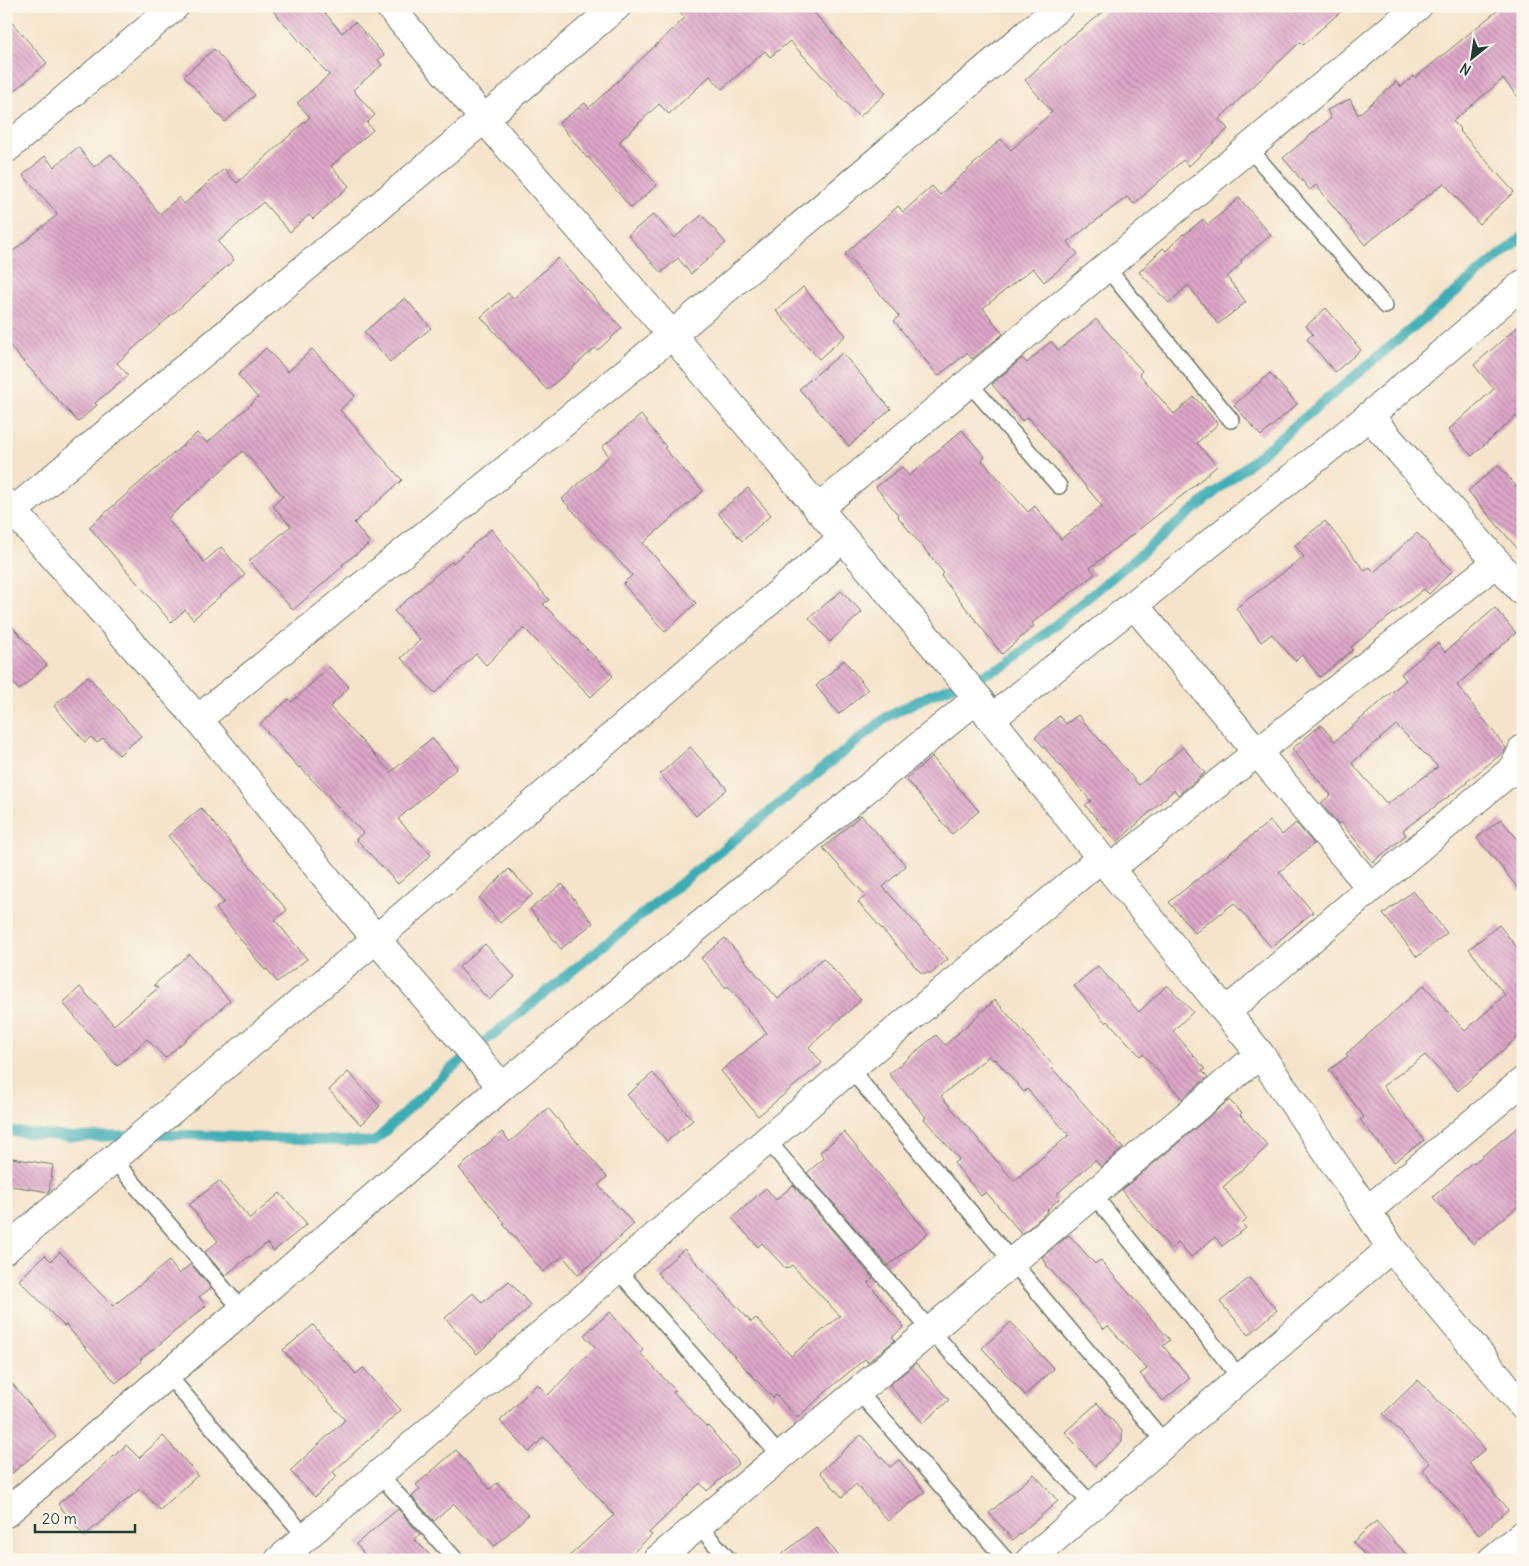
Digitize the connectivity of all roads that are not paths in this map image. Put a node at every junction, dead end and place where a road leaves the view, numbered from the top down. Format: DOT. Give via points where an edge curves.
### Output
graph roads {
  1 [pos="175,6"];
  2 [pos="389,6"];
  3 [pos="617,6"];
  4 [pos="1060,6"];
  5 [pos="1418,6"];
  6 [pos="484,119"];
  7 [pos="1249,148"];
  8 [pos="6,149"];
  9 [pos="1106,267"];
  10 [pos="1523,284"];
  11 [pos="1385,306"];
  12 [pos="672,335"];
  13 [pos="969,383"];
  14 [pos="1369,416"];
  15 [pos="1231,420"];
  16 [pos="1059,486"];
  17 [pos="818,509"];
  18 [pos="8,510"];
  19 [pos="843,538"];
  20 [pos="1497,562"];
  21 [pos="1523,592"];
  22 [pos="1134,605"];
  23 [pos="984,708"];
  24 [pos="198,719"];
  25 [pos="1523,749"];
  26 [pos="1258,752"];
  27 [pos="1106,864"];
  28 [pos="1371,888"];
  29 [pos="376,939"];
  30 [pos="1226,1012"];
  31 [pos="1260,1054"];
  32 [pos="850,1069"];
  33 [pos="1523,1081"];
  34 [pos="502,1087"];
  35 [pos="767,1140"];
  36 [pos="113,1159"];
  37 [pos="1093,1194"];
  38 [pos="1367,1211"];
  39 [pos="1391,1248"];
  40 [pos="6,1249"];
  41 [pos="1012,1262"];
  42 [pos="617,1269"];
  43 [pos="242,1310"];
  44 [pos="931,1330"];
  45 [pos="167,1374"];
  46 [pos="1240,1378"];
  47 [pos="858,1391"];
  48 [pos="1523,1406"];
  49 [pos="1165,1443"];
  50 [pos="780,1456"];
  51 [pos="379,1474"];
  52 [pos="1092,1505"];
  53 [pos="6,1513"];
  54 [pos="698,1525"];
  55 [pos="1523,1534"];
  56 [pos="306,1536"];
  57 [pos="278,1560"];
  58 [pos="456,1560"];
  59 [pos="657,1560"];
  60 [pos="729,1560"];
  61 [pos="1006,1560"];
  62 [pos="1030,1560"];
  63 [pos="1492,1560"];
  1 -- 8 [label="street"];
  2 -- 6 [label="street"];
  3 -- 6 [label="street"];
  4 -- 12 [label="street"];
  5 -- 7 [label="street"];
  6 -- 12 [label="street"];
  6 -- 18 [label="street"];
  7 -- 9 [label="street"];
  7 -- 11 [label="lane"];
  9 -- 13 [label="street"];
  9 -- 15 [label="lane"];
  10 -- 14 [label="street"];
  12 -- 17 [label="street"];
  12 -- 24 [label="street"];
  13 -- 16 [label="lane"];
  13 -- 17 [label="street"];
  14 -- 20 [label="street"];
  14 -- 22 [label="street"];
  17 -- 19 [label="street"];
  18 -- 24 [label="street"];
  19 -- 23 [label="street"];
  19 -- 29 [label="street"];
  20 -- 21 [label="street"];
  20 -- 26 [label="street"];
  22 -- 23 [label="street"];
  22 -- 26 [label="street"];
  23 -- 27 [label="street"];
  23 -- 34 [label="street"];
  24 -- 29 [label="street"];
  25 -- 28 [label="street" via="1514,768"];
  26 -- 27 [label="street"];
  26 -- 28 [label="street"];
  27 -- 30 [label="street"];
  27 -- 32 [label="street"];
  28 -- 30 [label="street"];
  29 -- 34 [label="street"];
  29 -- 36 [label="street"];
  30 -- 31 [label="street"];
  31 -- 37 [label="street"];
  31 -- 38 [label="street"];
  32 -- 35 [label="street"];
  32 -- 41 [label="lane"];
  33 -- 38 [label="street"];
  34 -- 43 [label="street"];
  35 -- 42 [label="street"];
  35 -- 44 [label="lane"];
  36 -- 40 [label="street"];
  36 -- 43 [label="lane"];
  37 -- 41 [label="street"];
  37 -- 46 [label="lane"];
  38 -- 39 [label="street"];
  39 -- 46 [label="street"];
  39 -- 48 [label="street"];
  41 -- 44 [label="street"];
  41 -- 49 [label="lane"];
  42 -- 50 [label="lane"];
  42 -- 51 [label="street"];
  43 -- 45 [label="street"];
  44 -- 47 [label="street"];
  44 -- 52 [label="lane"];
  45 -- 53 [label="street"];
  45 -- 56 [label="lane"];
  46 -- 49 [label="street"];
  47 -- 50 [label="street"];
  47 -- 61 [label="lane"];
  49 -- 52 [label="street"];
  50 -- 54 [label="street"];
  51 -- 56 [label="street"];
  51 -- 58 [label="lane"];
  52 -- 62 [label="street"];
  54 -- 59 [label="street"];
  54 -- 60 [label="lane"];
  55 -- 63 [label="street"];
  56 -- 57 [label="street"];
}
